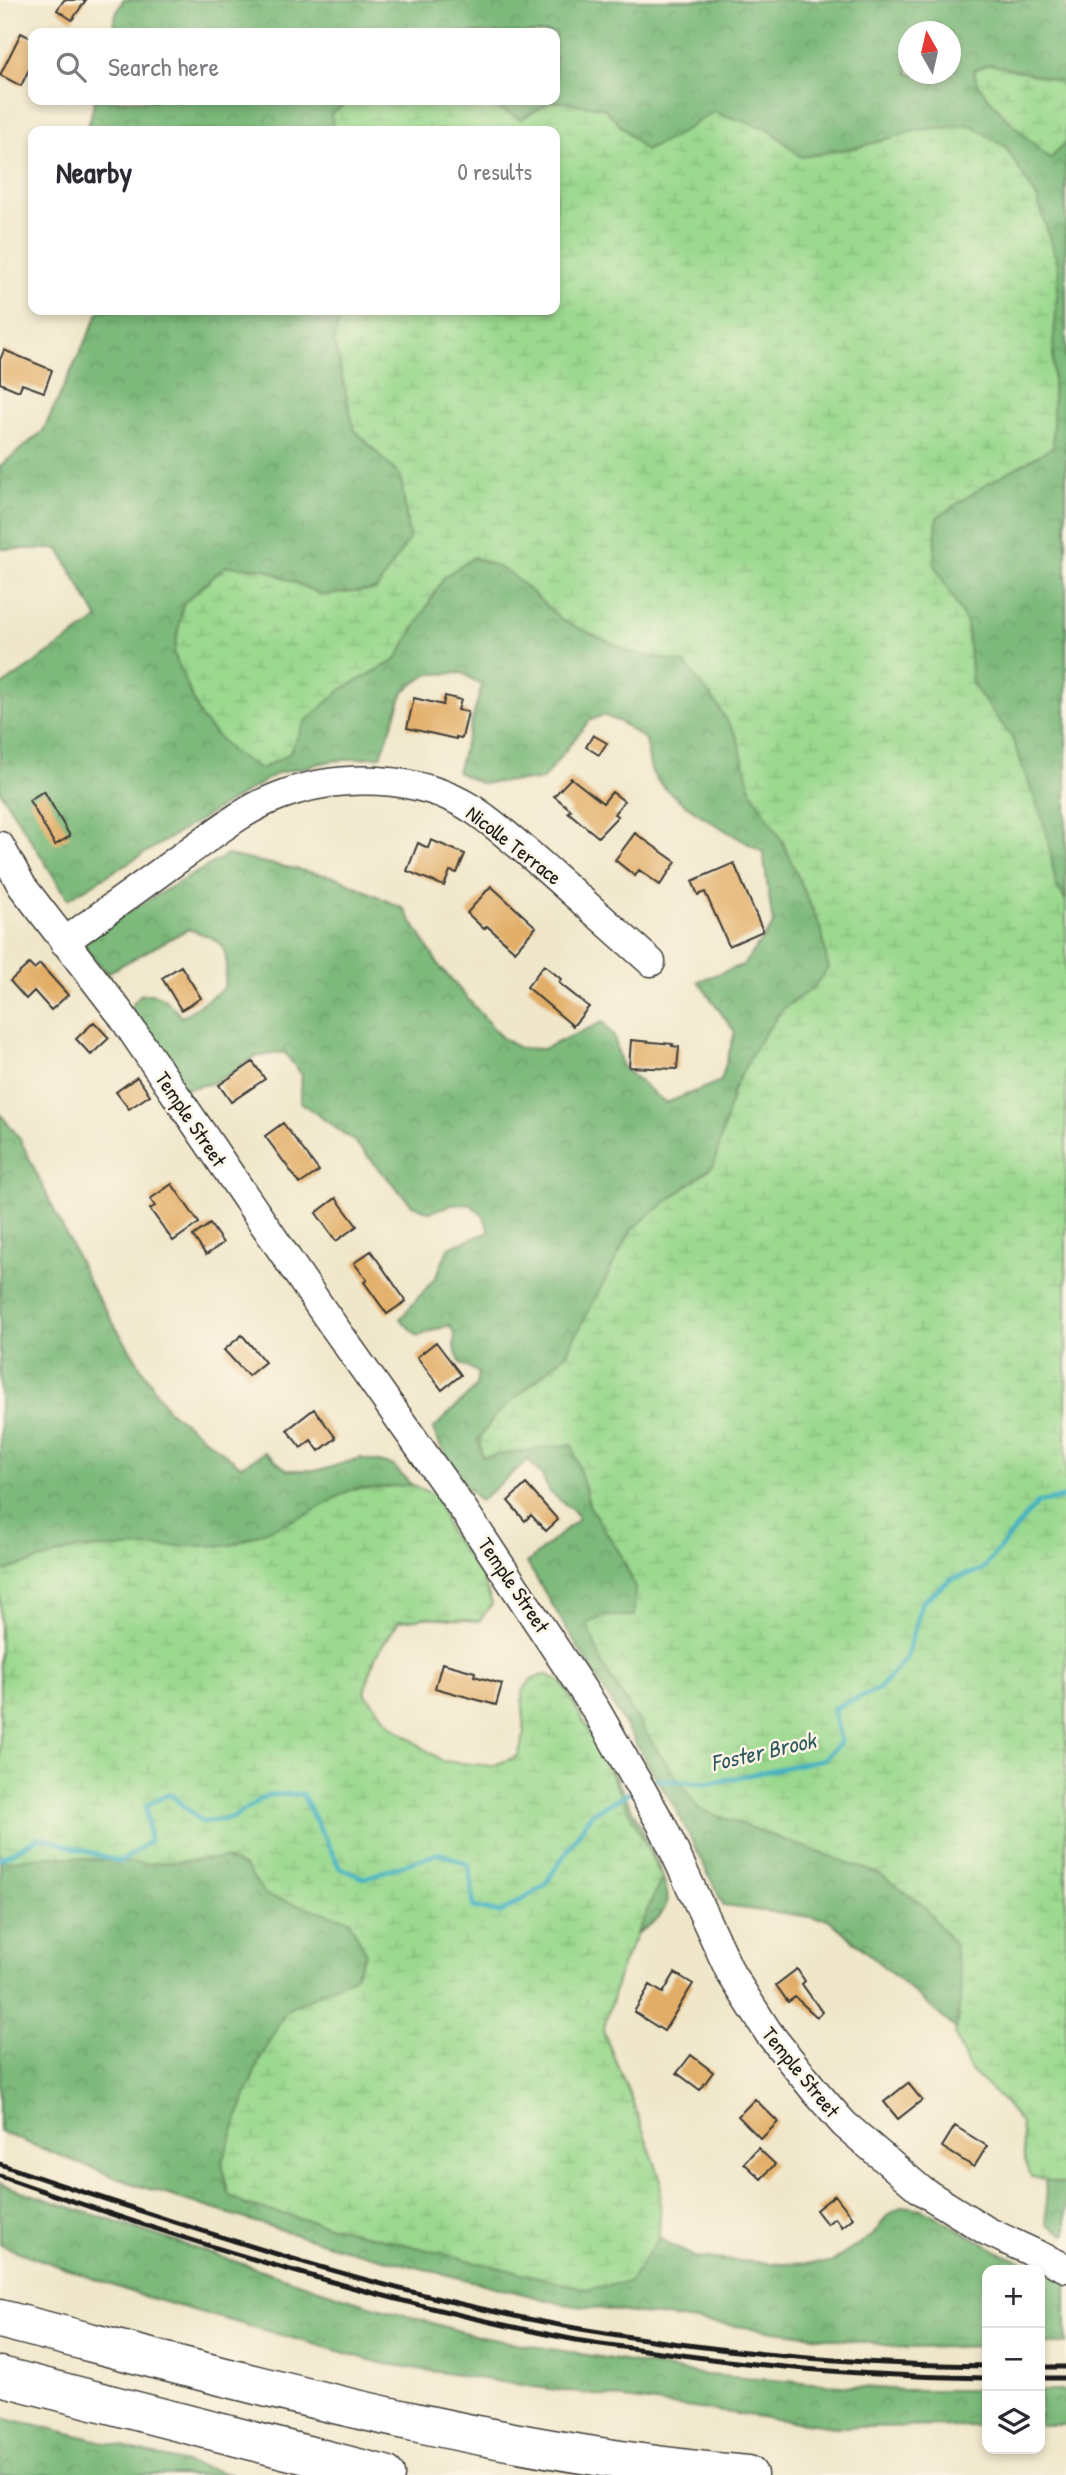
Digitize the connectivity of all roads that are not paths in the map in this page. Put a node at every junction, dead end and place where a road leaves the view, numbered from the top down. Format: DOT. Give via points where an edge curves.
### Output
graph roads {
  1 [pos="0,846"];
  2 [pos="64,942"];
  3 [pos="651,962"];
  4 [pos="1066,2269"];
  5 [pos="0,2309"];
  6 [pos="0,2319"];
  7 [pos="144,2356"];
  8 [pos="0,2376"];
  9 [pos="0,2392"];
  10 [pos="227,2435"];
  11 [pos="385,2475"];
  12 [pos="748,2475"];
  1 -- 2 [label="street, Temple Street" via="22,886"];
  2 -- 3 [label="street, Nicolle Terrace" via="254,807 279,795 348,780 421,787 472,808"];
  2 -- 4 [label="street, Temple Street" via="120,1013 597,1710 669,1839 731,1974 768,2032 844,2124 921,2190 987,2231"];
  5 -- 7 [label="highway"];
  6 -- 7 [label="highway"];
  7 -- 12 [label="highway" via="368,2413 558,2449"];
  8 -- 10 [label="highway"];
  9 -- 10 [label="highway"];
  10 -- 11 [label="highway"];
}
